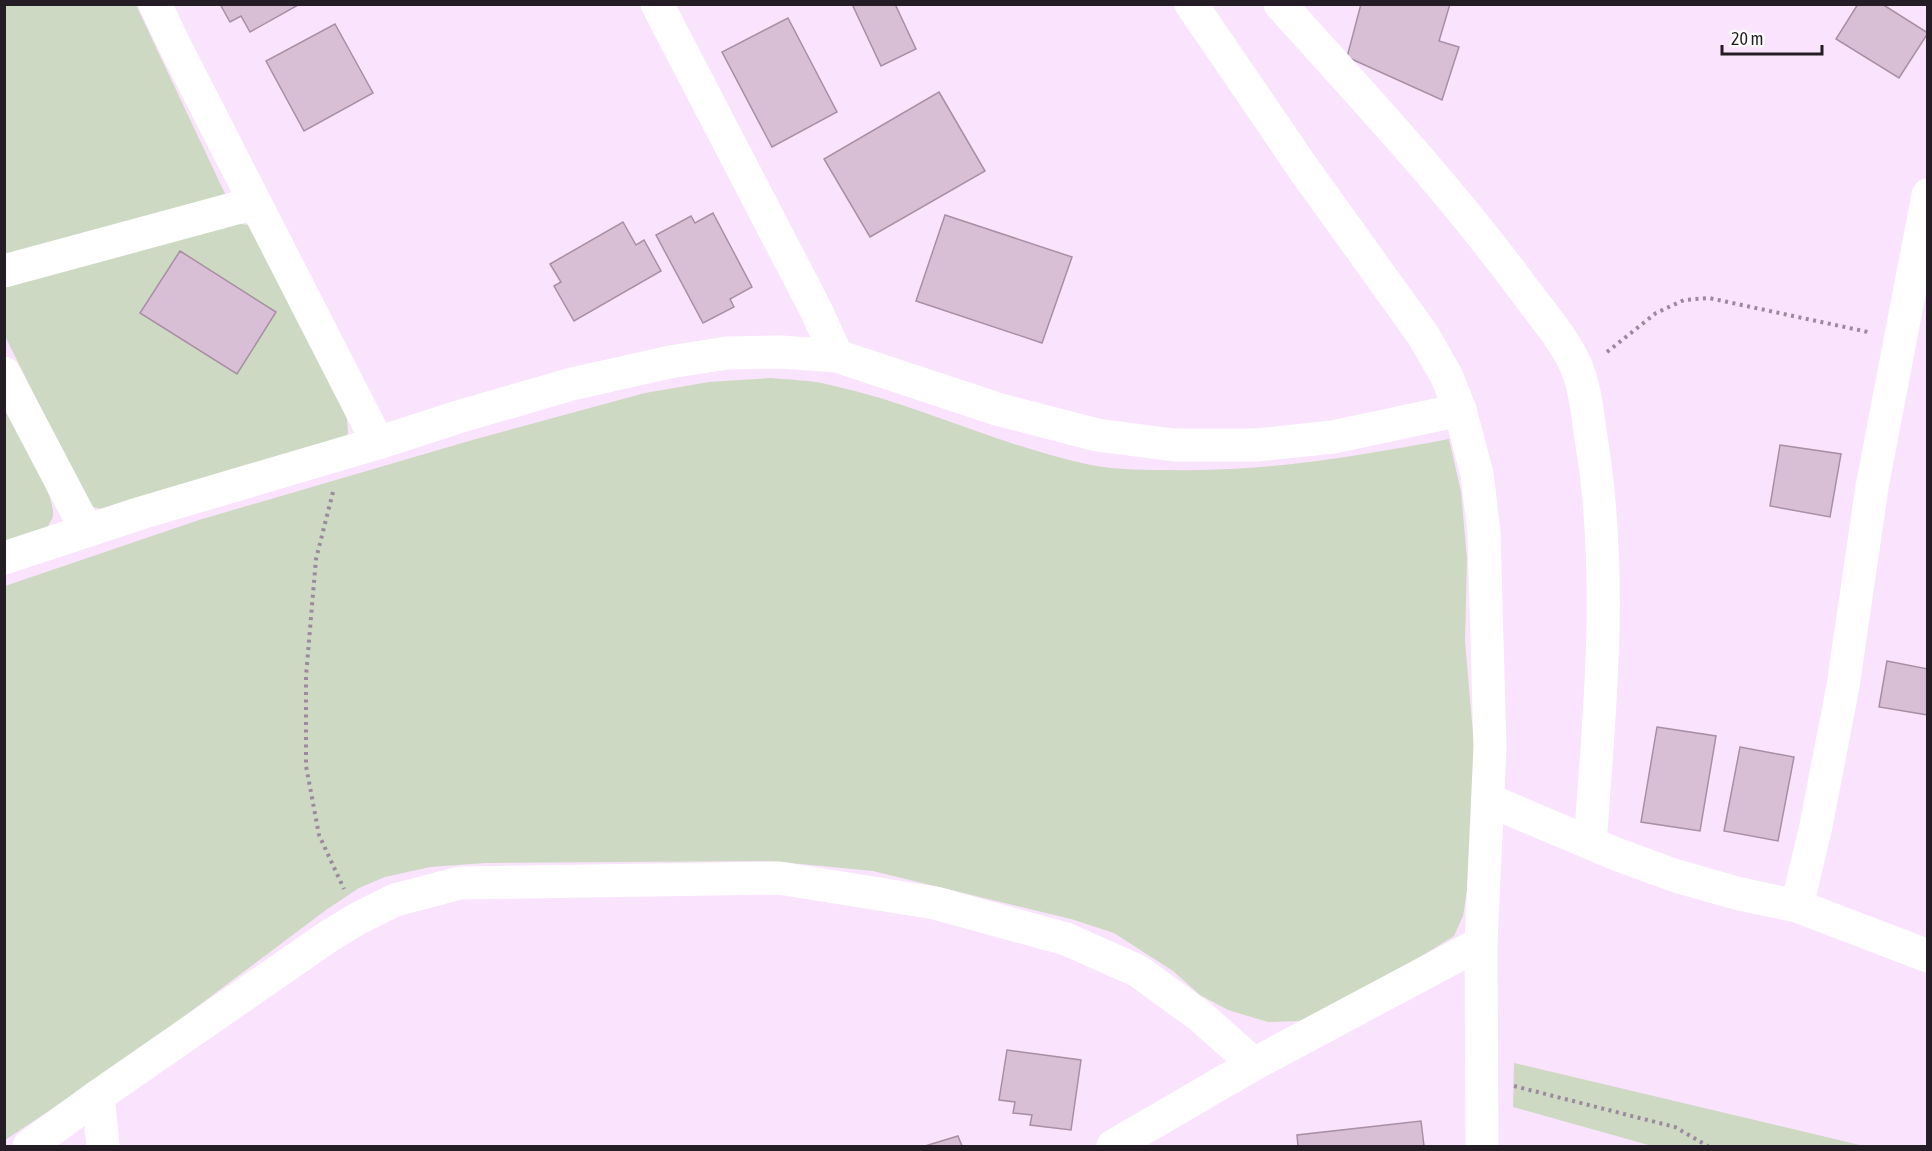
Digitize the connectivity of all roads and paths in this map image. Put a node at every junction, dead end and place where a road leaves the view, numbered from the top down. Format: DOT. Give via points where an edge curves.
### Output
graph roads {
  1 [pos="156,4"];
  2 [pos="657,4"];
  3 [pos="1191,4"];
  4 [pos="1280,4"];
  5 [pos="1928,195"];
  6 [pos="255,203"];
  7 [pos="4,271"];
  8 [pos="1900,339"];
  9 [pos="837,356"];
  10 [pos="4,373"];
  11 [pos="1580,374"];
  12 [pos="1460,410"];
  13 [pos="378,443"];
  14 [pos="342,453"];
  15 [pos="87,531"];
  16 [pos="4,558"];
  17 [pos="1488,800"];
  18 [pos="1590,843"];
  19 [pos="1797,906"];
  20 [pos="357,918"];
  21 [pos="1481,943"];
  22 [pos="1928,957"];
  23 [pos="1254,1064"];
  24 [pos="1481,1078"];
  25 [pos="98,1096"];
  26 [pos="29,1146"];
  27 [pos="103,1146"];
  28 [pos="1113,1146"];
  29 [pos="1482,1146"];
  30 [pos="1708,1146"];
  1 -- 6 [label="street"];
  2 -- 9 [label="street"];
  3 -- 12 [label="street" via="1423,334"];
  4 -- 11 [label="street" via="1443,186 1552,327"];
  5 -- 8 [label="street"];
  6 -- 7 [label="street"];
  6 -- 13 [label="street"];
  8 -- 11 [label="path" via="1709,298 1684,300 1656,313"];
  8 -- 19 [label="street" via="1872,487 1843,686"];
  9 -- 12 [label="street" via="1008,412 1097,435 1174,445 1256,445 1333,437"];
  9 -- 13 [label="street" via="727,353 670,362 572,384"];
  10 -- 15 [label="street"];
  11 -- 18 [label="street" via="1602,539 1600,707"];
  12 -- 17 [label="street" via="1477,474 1484,532 1491,747"];
  13 -- 14 [label="street"];
  14 -- 15 [label="street"];
  14 -- 20 [label="path" via="316,559 306,676 306,766 319,835"];
  15 -- 16 [label="street"];
  17 -- 18 [label="street"];
  17 -- 21 [label="street"];
  18 -- 19 [label="street" via="1676,876"];
  19 -- 22 [label="street"];
  20 -- 23 [label="street" via="394,900 460,883 779,878 935,903 1066,939 1138,971 1200,1016"];
  20 -- 25 [label="street"];
  21 -- 23 [label="street"];
  21 -- 24 [label="street"];
  23 -- 28 [label="street"];
  24 -- 29 [label="street"];
  24 -- 30 [label="path" via="1675,1127"];
  25 -- 26 [label="street"];
  25 -- 27 [label="street"];
}
